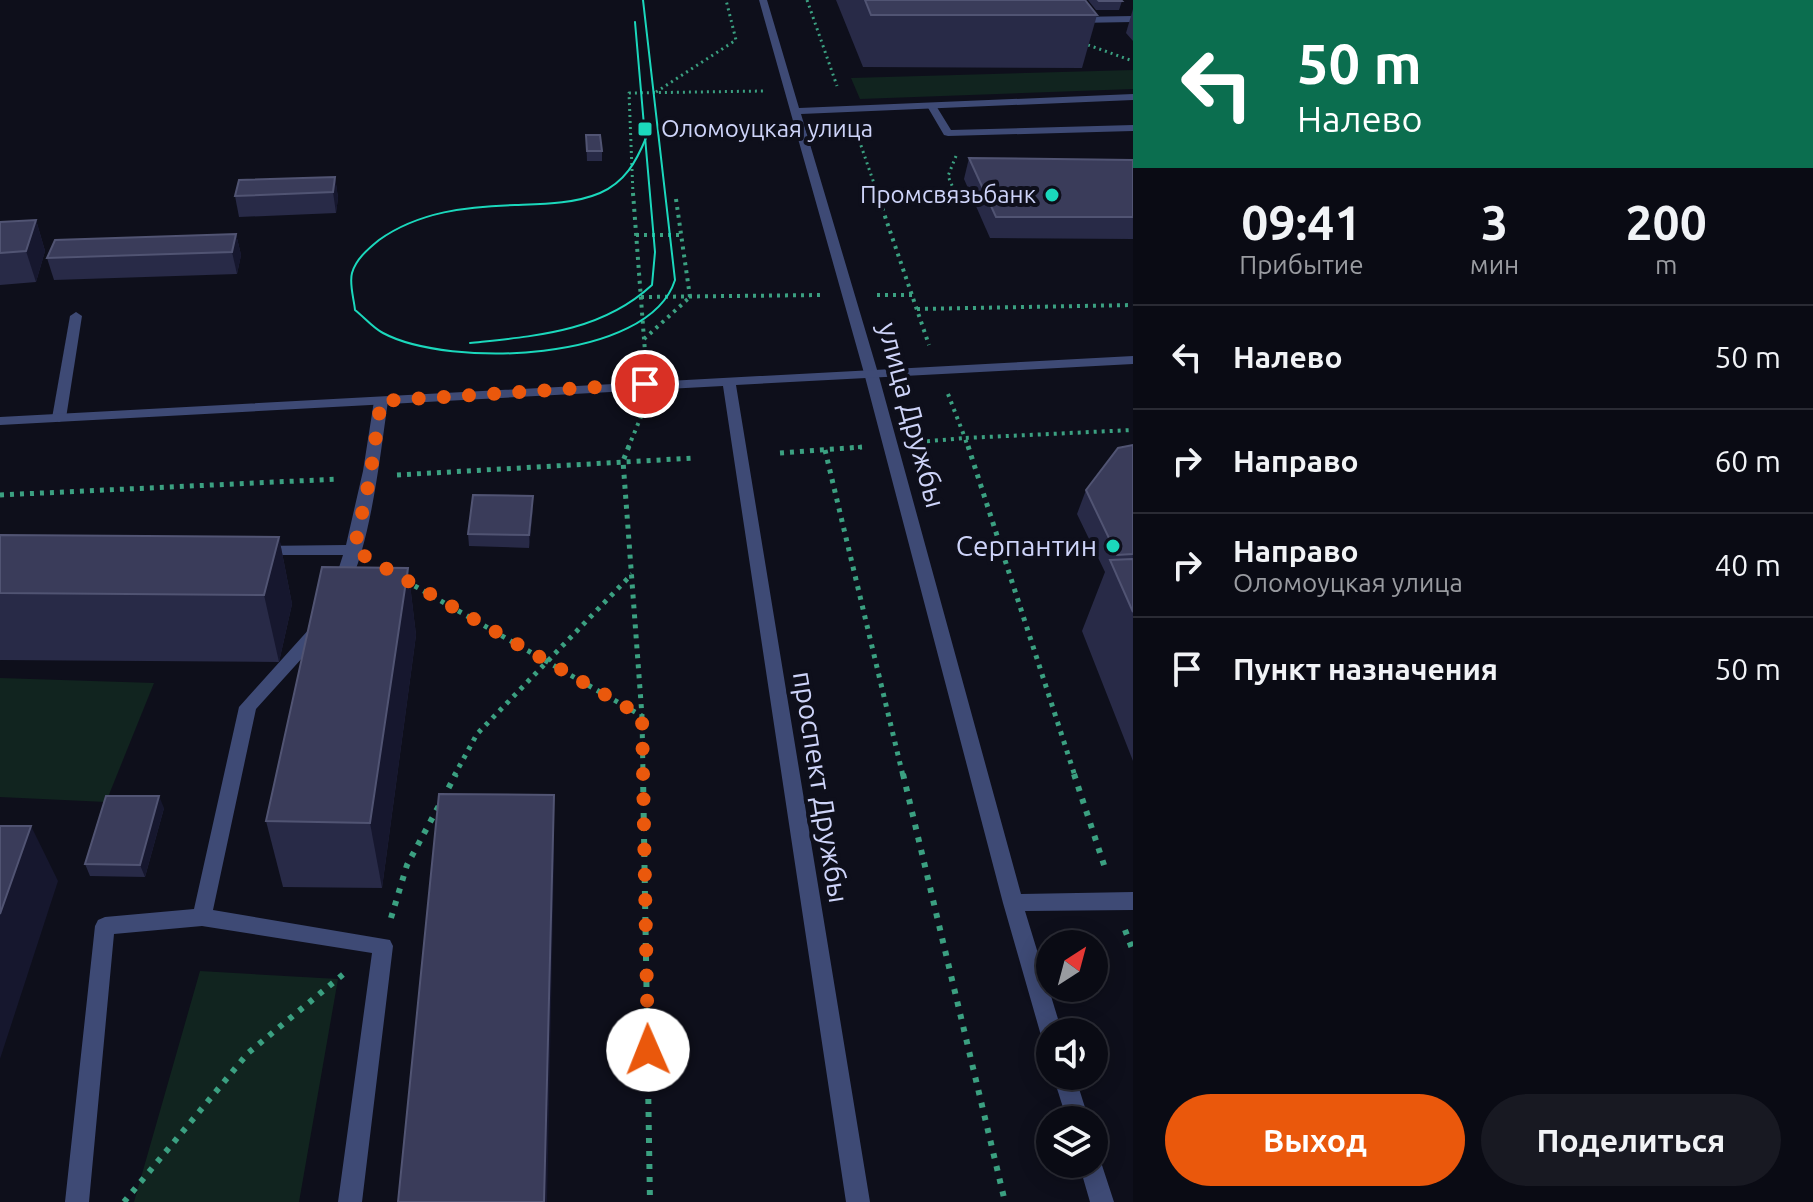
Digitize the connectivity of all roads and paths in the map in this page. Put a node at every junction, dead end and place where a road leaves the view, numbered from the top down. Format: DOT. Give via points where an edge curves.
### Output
graph roads {
  1 [pos="726,0"];
  2 [pos="763,0"];
  3 [pos="807,0"];
  4 [pos="1133,19"];
  5 [pos="1061,36"];
  6 [pos="1133,61"];
  7 [pos="838,90"];
  8 [pos="773,91"];
  9 [pos="655,92"];
  10 [pos="1133,97"];
  11 [pos="932,106"];
  12 [pos="794,111"];
  13 [pos="1133,128"];
  14 [pos="856,130"];
  15 [pos="959,146"];
  16 [pos="676,199"];
  17 [pos="882,202"];
  18 [pos="636,235"];
  19 [pos="681,235"];
  20 [pos="830,295"];
  21 [pos="866,295"];
  22 [pos="912,295"];
  23 [pos="641,297"];
  24 [pos="690,297"];
  25 [pos="1133,305"];
  26 [pos="917,309"];
  27 [pos="76,316"];
  28 [pos="644,339"];
  29 [pos="929,345"];
  30 [pos="1133,360"];
  31 [pos="646,366"];
  32 [pos="871,373"];
  33 [pos="729,380"];
  34 [pos="947,390"];
  35 [pos="381,401"];
  36 [pos="645,408"];
  37 [pos="59,418"];
  38 [pos="0,421"];
  39 [pos="1133,430"];
  40 [pos="965,438"];
  41 [pos="911,443"];
  42 [pos="870,447"];
  43 [pos="825,450"];
  44 [pos="780,453"];
  45 [pos="354,550"];
  46 [pos="246,551"];
  47 [pos="632,574"];
  48 [pos="546,663"];
  49 [pos="642,716"];
  50 [pos="1124,902"];
  51 [pos="1013,903"];
  52 [pos="202,917"];
  53 [pos="383,946"];
  54 [pos="1133,951"];
  55 [pos="1047,1018"];
  56 [pos="1095,1178"];
  57 [pos="77,1202"];
  58 [pos="124,1202"];
  59 [pos="350,1202"];
  60 [pos="650,1202"];
  61 [pos="858,1202"];
  62 [pos="1005,1202"];
  63 [pos="1102,1202"];
  1 -- 9 [label="path" via="736,40"];
  2 -- 12 [label="street, улица Дружбы"];
  3 -- 7 [label="path"];
  4 -- 5 [label="street" via="1050,21"];
  5 -- 6 [label="path"];
  8 -- 9 [label="path"];
  9 -- 18 [label="path" via="629,93"];
  10 -- 11 [label="street"];
  11 -- 12 [label="street"];
  11 -- 13 [label="street" via="948,133"];
  12 -- 32 [label="street, улица Дружбы"];
  14 -- 17 [label="path"];
  15 -- 17 [label="path" via="948,176 959,202"];
  16 -- 19 [label="path"];
  17 -- 22 [label="path"];
  18 -- 19 [label="path"];
  18 -- 23 [label="path"];
  19 -- 24 [label="path"];
  20 -- 24 [label="path"];
  21 -- 22 [label="path"];
  22 -- 26 [label="path"];
  23 -- 24 [label="path"];
  23 -- 28 [label="path"];
  24 -- 28 [label="path"];
  25 -- 26 [label="path"];
  26 -- 29 [label="path"];
  27 -- 37 [label="street"];
  28 -- 31 [label="path"];
  30 -- 32 [label="street"];
  32 -- 33 [label="street"];
  32 -- 51 [label="street, улица Дружбы"];
  33 -- 35 [label="street"];
  33 -- 61 [label="street, проспект Дружбы"];
  34 -- 40 [label="path"];
  35 -- 37 [label="street"];
  35 -- 45 [label="street"];
  36 -- 47 [label="path" via="623,461"];
  37 -- 38 [label="street"];
  39 -- 40 [label="path"];
  40 -- 41 [label="path"];
  40 -- 50 [label="path"];
  42 -- 43 [label="path"];
  43 -- 44 [label="path"];
  43 -- 62 [label="path"];
  45 -- 46 [label="street"];
  45 -- 48 [label="path"];
  45 -- 52 [label="street" via="332,610 248,707"];
  47 -- 48 [label="path"];
  47 -- 49 [label="path"];
  48 -- 49 [label="path"];
  48 -- 53 [label="path" via="477,734 407,865"];
  49 -- 60 [label="path"];
  50 -- 51 [label="street"];
  50 -- 54 [label="path"];
  51 -- 55 [label="street, улица Дружбы"];
  52 -- 53 [label="street"];
  52 -- 57 [label="street" via="105,926"];
  53 -- 58 [label="path" via="248,1053"];
  53 -- 59 [label="street"];
  56 -- 63 [label="street"];
}
